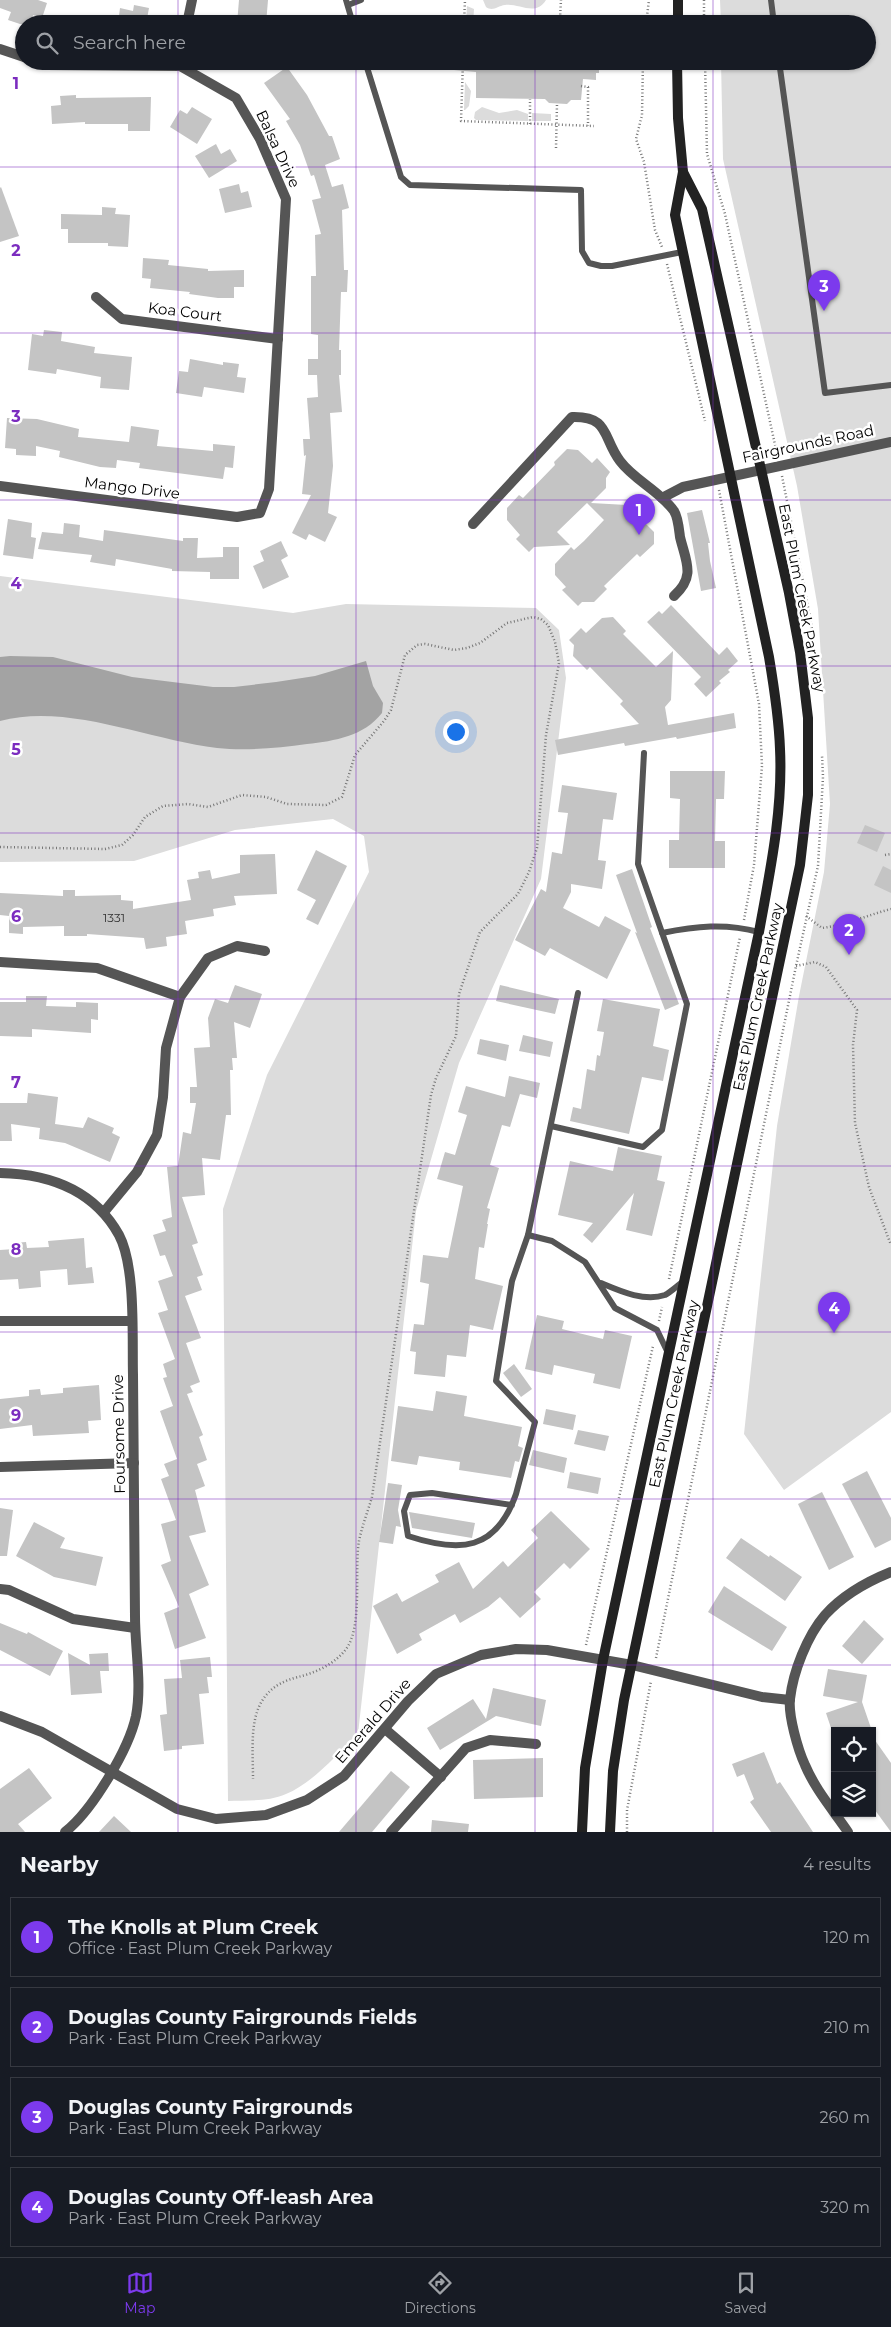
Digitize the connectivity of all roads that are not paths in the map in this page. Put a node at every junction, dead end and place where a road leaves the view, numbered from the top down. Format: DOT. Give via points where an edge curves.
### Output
graph roads {
  1 [pos="192,0"];
  2 [pos="361,0"];
  3 [pos="678,0"];
  4 [pos="771,0"];
  5 [pos="347,2"];
  6 [pos="189,15"];
  7 [pos="351,15"];
  8 [pos="678,15"];
  9 [pos="773,15"];
  10 [pos="0,49"];
  11 [pos="15,54"];
  12 [pos="191,70"];
  13 [pos="368,70"];
  14 [pos="677,70"];
  15 [pos="780,70"];
  16 [pos="683,172"];
  17 [pos="682,252"];
  18 [pos="96,297"];
  19 [pos="278,339"];
  20 [pos="891,385"];
  21 [pos="891,442"];
  22 [pos="761,470"];
  23 [pos="731,475"];
  24 [pos="0,486"];
  25 [pos="662,498"];
  26 [pos="260,513"];
  27 [pos="473,524"];
  28 [pos="674,596"];
  29 [pos="644,753"];
  30 [pos="662,932"];
  31 [pos="759,932"];
  32 [pos="265,951"];
  33 [pos="0,962"];
  34 [pos="578,993"];
  35 [pos="180,998"];
  36 [pos="551,1126"];
  37 [pos="0,1173"];
  38 [pos="104,1212"];
  39 [pos="528,1235"];
  40 [pos="685,1280"];
  41 [pos="600,1282"];
  42 [pos="132,1320"];
  43 [pos="0,1321"];
  44 [pos="669,1355"];
  45 [pos="134,1463"];
  46 [pos="0,1467"];
  47 [pos="512,1506"];
  48 [pos="891,1572"];
  49 [pos="0,1589"];
  50 [pos="135,1628"];
  51 [pos="604,1660"];
  52 [pos="632,1665"];
  53 [pos="790,1700"];
  54 [pos="0,1716"];
  55 [pos="385,1730"];
  56 [pos="536,1744"];
  57 [pos="111,1771"];
  58 [pos="441,1777"];
  59 [pos="65,1832"];
  60 [pos="391,1832"];
  61 [pos="582,1832"];
  62 [pos="610,1832"];
  63 [pos="848,1832"];
  1 -- 6 [label="street"];
  2 -- 5 [label="lane"];
  3 -- 8 [label="main road"];
  4 -- 9 [label="lane"];
  5 -- 7 [label="lane"];
  10 -- 11 [label="street"];
  12 -- 19 [label="street, Balsa Drive" via="236,98 260,139 286,199"];
  13 -- 17 [label="lane" via="401,177 410,185 581,190 582,251 589,263 612,266"];
  14 -- 16 [label="main road, East Plum Creek Parkway"];
  15 -- 20 [label="lane" via="825,394"];
  16 -- 17 [label="main road, East Plum Creek Parkway" via="675,214"];
  16 -- 22 [label="main road, East Plum Creek Parkway" via="702,209"];
  17 -- 23 [label="main road, East Plum Creek Parkway"];
  18 -- 19 [label="street, Koa Court" via="122,319"];
  19 -- 26 [label="street, Balsa Drive" via="269,489"];
  21 -- 22 [label="street, Fairgrounds Road"];
  22 -- 23 [label="street, Fairgrounds Road"];
  22 -- 52 [label="main road, East Plum Creek Parkway" via="789,593 805,689 809,762 805,829 766,1037"];
  23 -- 25 [label="street, Fairgrounds Road" via="683,487"];
  23 -- 31 [label="main road, East Plum Creek Parkway" via="769,657 780,749 777,826"];
  24 -- 26 [label="street, Mango Drive" via="237,517"];
  25 -- 27 [label="street" via="621,462 598,421 572,417"];
  25 -- 28 [label="street" via="675,512 689,568 684,587"];
  29 -- 30 [label="lane" via="638,864"];
  30 -- 31 [label="lane" via="698,925 743,927"];
  30 -- 36 [label="lane" via="687,1004 662,1130 643,1147"];
  31 -- 40 [label="main road, East Plum Creek Parkway"];
  32 -- 35 [label="street" via="237,946 208,958"];
  33 -- 35 [label="street" via="97,968"];
  34 -- 36 [label="lane"];
  35 -- 38 [label="street" via="166,1048 157,1134 137,1172"];
  36 -- 39 [label="lane"];
  37 -- 38 [label="street, Foursome Drive" via="20,1173 56,1181 81,1194"];
  38 -- 42 [label="street, Foursome Drive" via="120,1237 129,1269"];
  39 -- 41 [label="lane" via="552,1241 584,1262"];
  39 -- 47 [label="lane" via="512,1281 496,1380 535,1422"];
  40 -- 41 [label="lane" via="665,1294 644,1297 618,1291"];
  40 -- 44 [label="main road, East Plum Creek Parkway"];
  41 -- 44 [label="lane" via="615,1308 657,1330"];
  42 -- 43 [label="street"];
  42 -- 45 [label="street, Foursome Drive"];
  44 -- 51 [label="main road, East Plum Creek Parkway"];
  45 -- 46 [label="street"];
  45 -- 50 [label="street, Foursome Drive"];
  47 -- 47 [label="lane" via="497,1529 482,1541 465,1546 429,1543 408,1536 404,1510 410,1495 432,1493"];
  48 -- 53 [label="street" via="845,1597 824,1616 802,1656"];
  49 -- 50 [label="street" via="73,1619"];
  50 -- 57 [label="street, Foursome Drive" via="138,1700 129,1736"];
  51 -- 52 [label="street, Emerald Drive"];
  51 -- 55 [label="street, Emerald Drive" via="547,1650 516,1649 481,1655 436,1674 408,1701"];
  51 -- 61 [label="main road, East Plum Creek Parkway" via="585,1768"];
  52 -- 53 [label="street, Emerald Drive" via="762,1697"];
  52 -- 62 [label="main road, East Plum Creek Parkway" via="618,1737"];
  53 -- 63 [label="street" via="797,1743 805,1766"];
  54 -- 57 [label="street, Emerald Drive" via="42,1732"];
  55 -- 57 [label="street, Emerald Drive" via="344,1776 307,1800 266,1815 216,1819 177,1809"];
  55 -- 58 [label="street"];
  56 -- 58 [label="street" via="490,1740 474,1745 466,1748"];
  57 -- 59 [label="street, Foursome Drive" via="83,1817"];
  58 -- 60 [label="street"];
}
